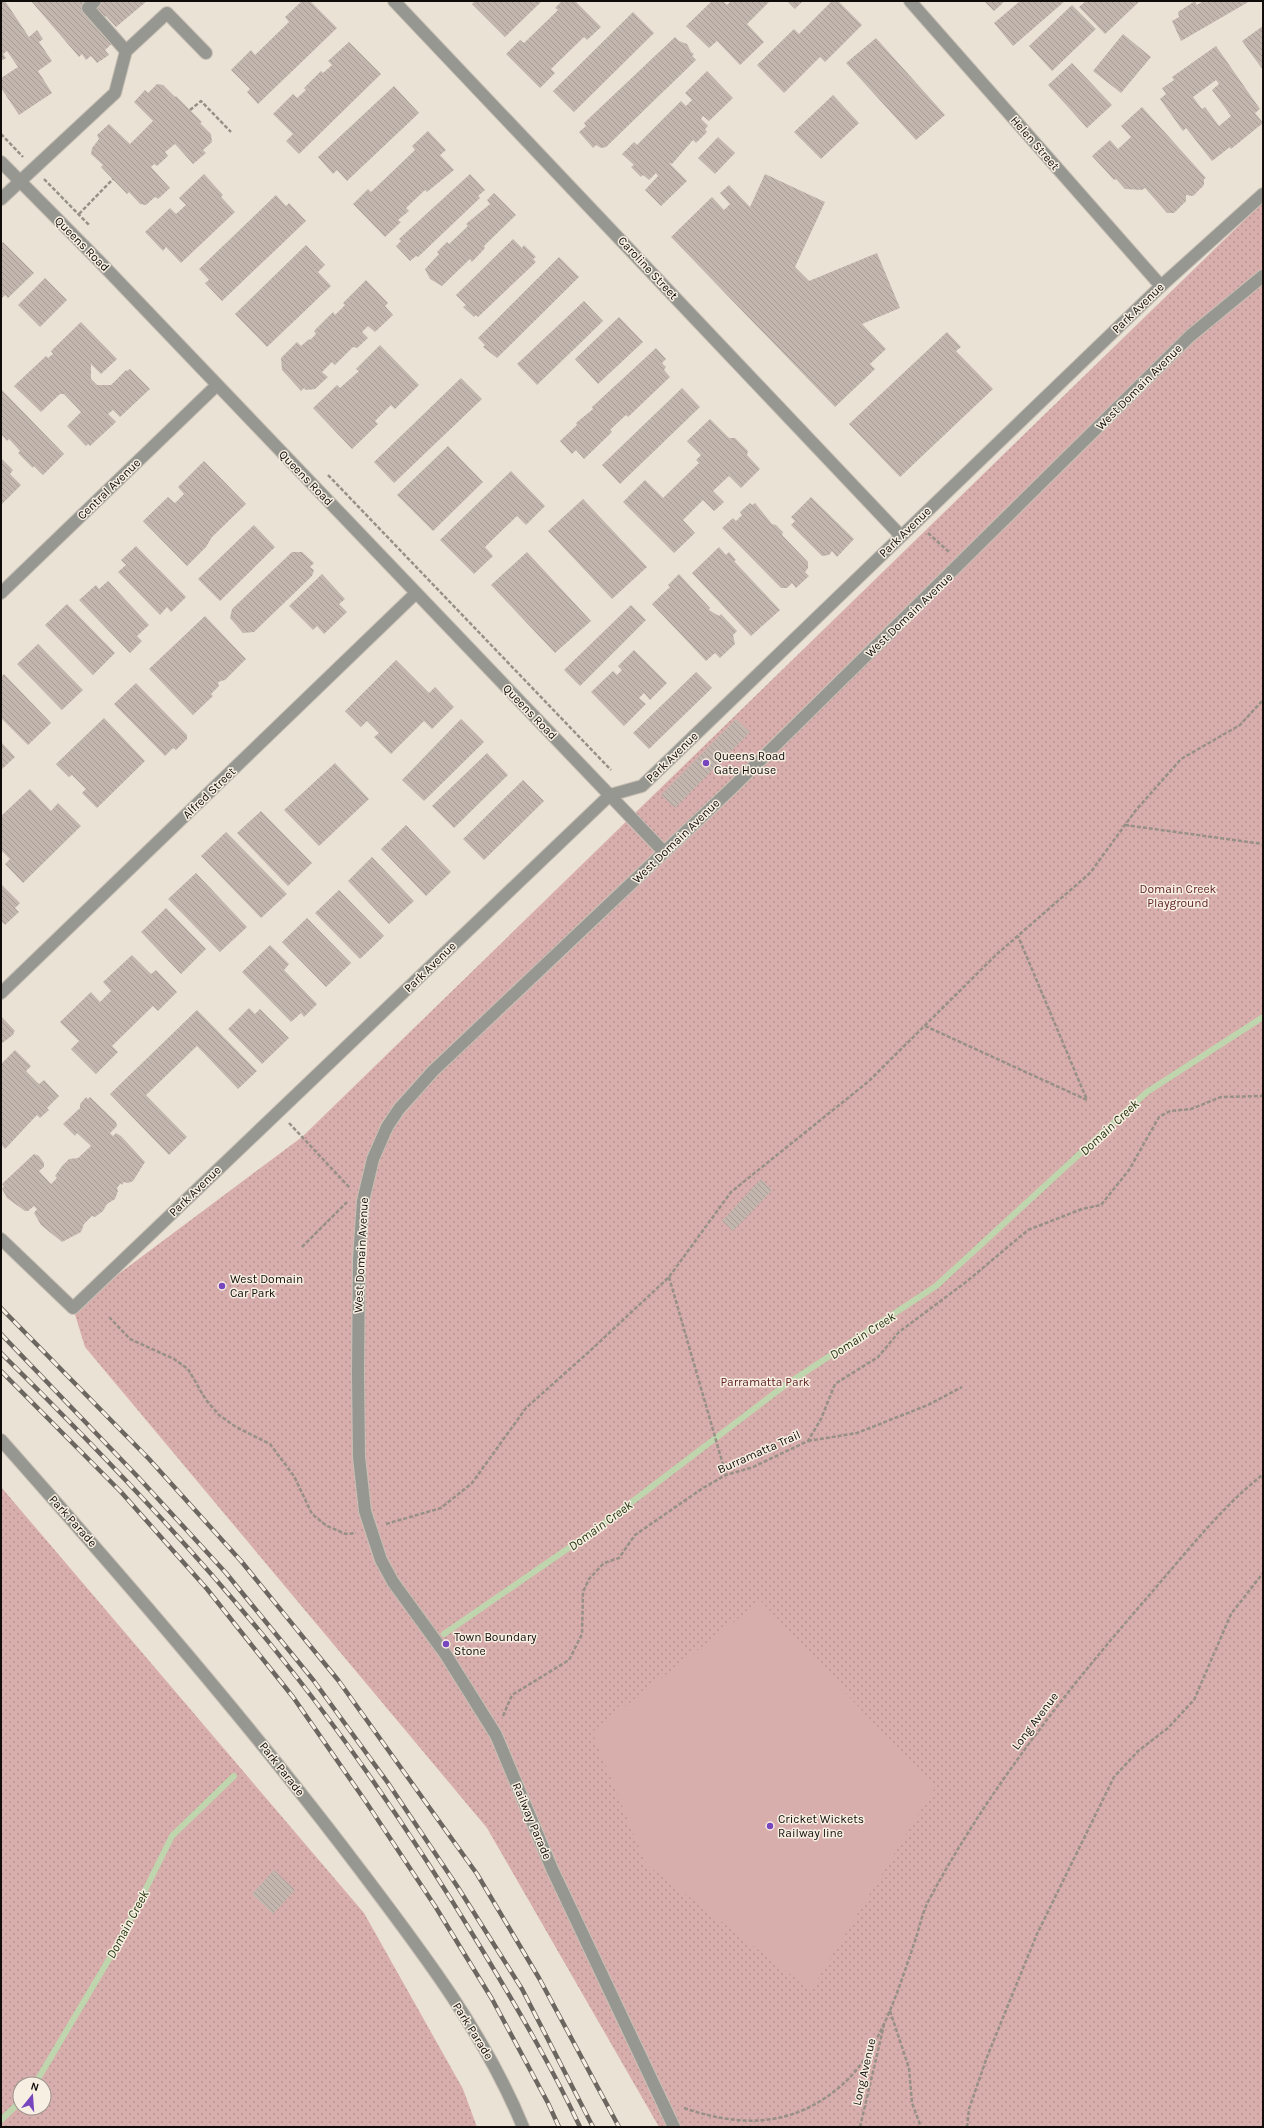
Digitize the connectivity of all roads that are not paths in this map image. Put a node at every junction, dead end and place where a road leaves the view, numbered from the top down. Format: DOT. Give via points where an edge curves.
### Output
graph roads {
  1 [pos="95,1"];
  2 [pos="394,1"];
  3 [pos="910,1"];
  4 [pos="126,51"];
  5 [pos="206,53"];
  6 [pos="1,162"];
  7 [pos="19,181"];
  8 [pos="1263,194"];
  9 [pos="1,199"];
  10 [pos="1263,276"];
  11 [pos="1161,286"];
  12 [pos="217,385"];
  13 [pos="901,536"];
  14 [pos="1,593"];
  15 [pos="416,593"];
  16 [pos="610,795"];
  17 [pos="664,852"];
  18 [pos="1,993"];
  19 [pos="1,1239"];
  20 [pos="1,1440"];
  21 [pos="370,1530"];
  22 [pos="523,2127"];
  23 [pos="674,2127"];
  1 -- 4 [label="street" via="88,8"];
  2 -- 13 [label="street, Caroline Street"];
  3 -- 11 [label="street, Helen Street"];
  4 -- 5 [label="street" via="167,13"];
  4 -- 7 [label="street" via="115,93"];
  6 -- 7 [label="street, Queens Road"];
  7 -- 9 [label="street"];
  7 -- 12 [label="street, Queens Road"];
  8 -- 11 [label="street, Park Avenue"];
  10 -- 17 [label="street, West Domain Avenue" via="1190,336 962,563"];
  11 -- 13 [label="street, Park Avenue"];
  12 -- 14 [label="street, Central Avenue"];
  12 -- 15 [label="street, Queens Road"];
  13 -- 16 [label="street, Park Avenue" via="642,786"];
  15 -- 16 [label="street, Queens Road"];
  15 -- 18 [label="street, Alfred Street"];
  16 -- 17 [label="street, Queens Road"];
  16 -- 19 [label="street, Park Avenue" via="73,1308"];
  17 -- 21 [label="street, West Domain Avenue" via="433,1071 408,1098 387,1127 380,1142 373,1159 363,1201 358,1295 359,1457 365,1511"];
  20 -- 22 [label="street, Park Parade" via="136,1592 253,1731 320,1817 453,1999 488,2054"];
  21 -- 23 [label="street, Railway Parade" via="381,1560 393,1582 446,1655 496,1736 552,1869"];
}
